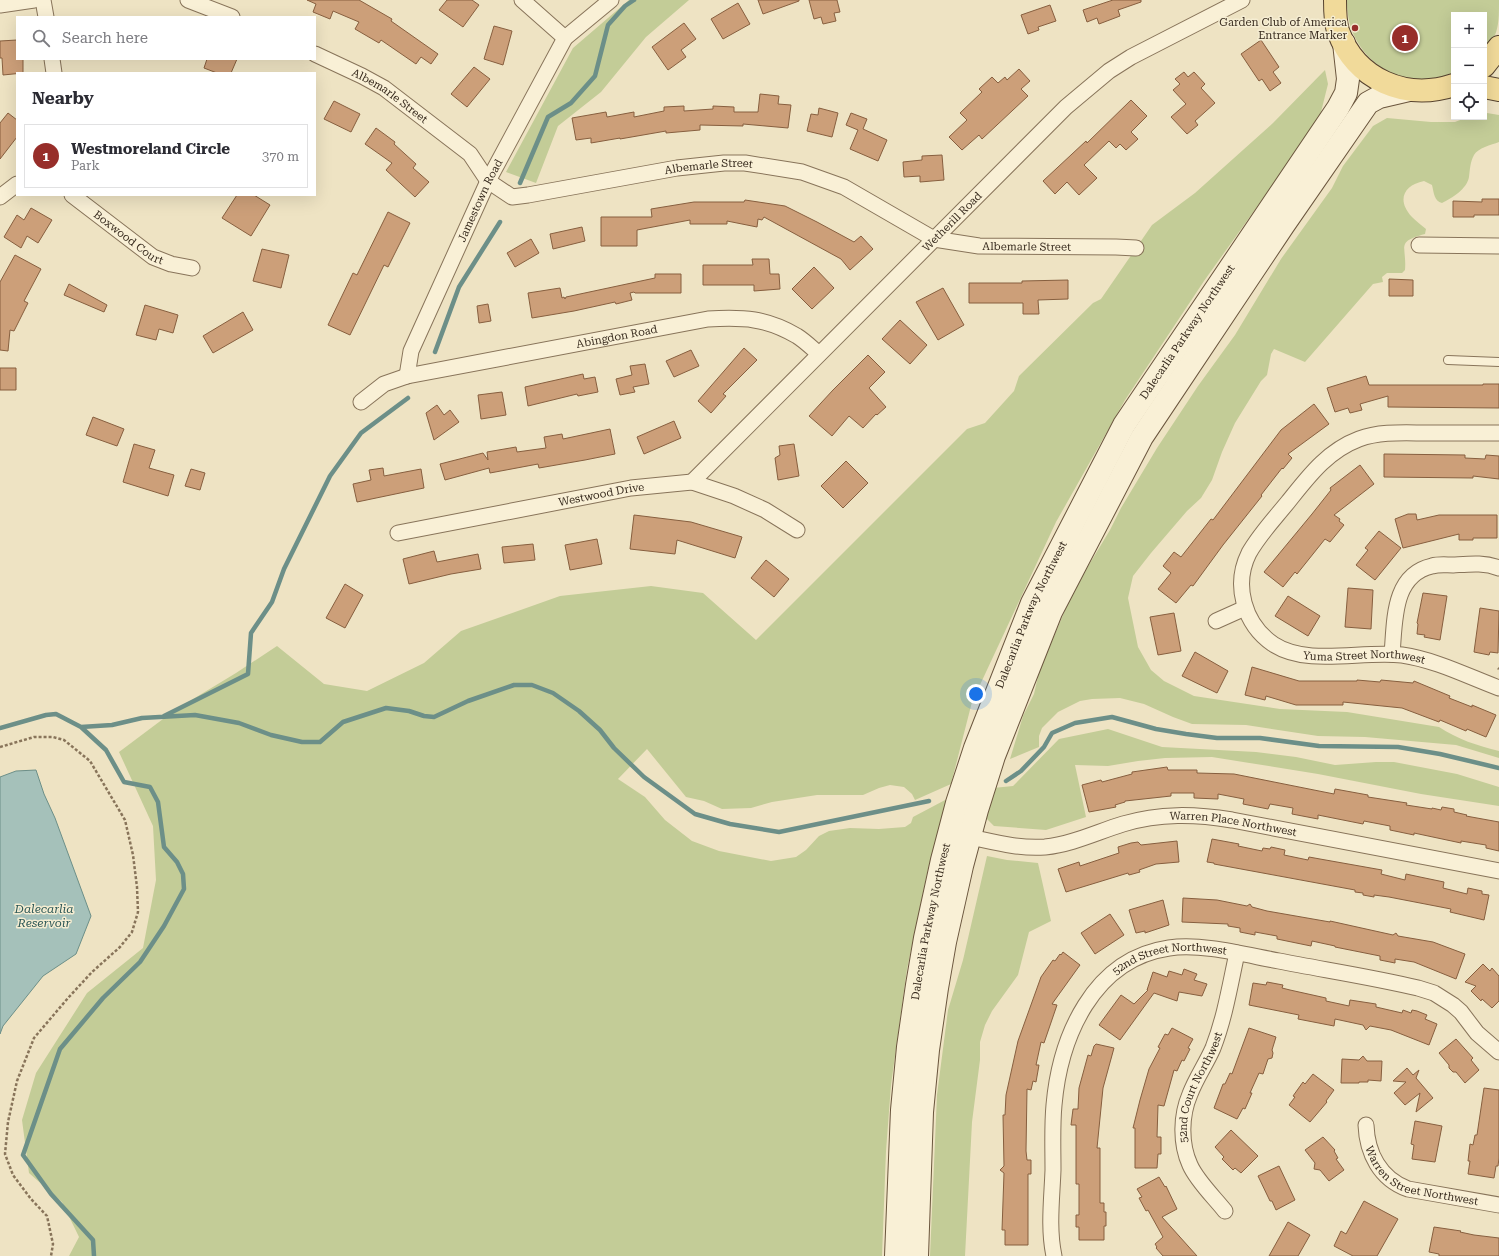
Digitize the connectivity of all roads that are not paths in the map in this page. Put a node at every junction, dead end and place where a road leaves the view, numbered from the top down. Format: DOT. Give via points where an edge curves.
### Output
graph roads {
  1 [pos="34,0"];
  2 [pos="43,0"];
  3 [pos="188,0"];
  4 [pos="612,0"];
  5 [pos="1242,0"];
  6 [pos="1335,0"];
  7 [pos="526,2"];
  8 [pos="0,5"];
  9 [pos="46,16"];
  10 [pos="229,16"];
  11 [pos="565,38"];
  12 [pos="1344,44"];
  13 [pos="1499,47"];
  14 [pos="316,54"];
  15 [pos="52,60"];
  16 [pos="1487,63"];
  17 [pos="54,72"];
  18 [pos="1450,88"];
  19 [pos="1487,88"];
  20 [pos="1409,90"];
  21 [pos="1499,90"];
  22 [pos="488,181"];
  23 [pos="16,185"];
  24 [pos="73,196"];
  25 [pos="0,197"];
  26 [pos="934,240"];
  27 [pos="1419,245"];
  28 [pos="1499,246"];
  29 [pos="1136,248"];
  30 [pos="192,268"];
  31 [pos="819,354"];
  32 [pos="1448,360"];
  33 [pos="1499,362"];
  34 [pos="407,376"];
  35 [pos="361,402"];
  36 [pos="1499,433"];
  37 [pos="692,482"];
  38 [pos="797,530"];
  39 [pos="398,533"];
  40 [pos="1499,568"];
  41 [pos="1245,608"];
  42 [pos="1216,621"];
  43 [pos="1392,654"];
  44 [pos="1499,688"];
  45 [pos="970,837"];
  46 [pos="1499,871"];
  47 [pos="1237,953"];
  48 [pos="1499,1052"];
  49 [pos="1366,1125"];
  50 [pos="1499,1205"];
  51 [pos="1225,1211"];
  52 [pos="896,1256"];
  53 [pos="917,1256"];
  54 [pos="1054,1256"];
  1 -- 8 [label="street"];
  2 -- 9 [label="street"];
  3 -- 10 [label="street"];
  4 -- 11 [label="street, Jamestown Road"];
  5 -- 26 [label="street, Wetherill Road" via="1131,57 1089,86"];
  6 -- 12 [label="main road" via="1336,22"];
  7 -- 11 [label="street"];
  11 -- 22 [label="street, Jamestown Road"];
  12 -- 20 [label="main road" via="1357,62 1377,78 1387,84"];
  12 -- 52 [label="main road, Dalecarlia Parkway Northwest" via="1348,79 1346,93 1124,425 1032,603 975,748 942,860 917,985 902,1102"];
  13 -- 16 [label="main road"];
  14 -- 22 [label="street, Albemarle Street" via="384,88 470,154"];
  15 -- 17 [label="street"];
  18 -- 20 [label="main road" via="1430,91"];
  19 -- 21 [label="main road"];
  20 -- 45 [label="main road, Dalecarlia Parkway Northwest" via="1379,97 1368,103 1142,437 1051,612 994,756"];
  22 -- 26 [label="street, Albemarle Street" via="512,197 703,164 763,165 802,172 844,187"];
  22 -- 34 [label="street, Jamestown Road" via="411,351"];
  23 -- 25 [label="street"];
  24 -- 30 [label="street, Boxwood Court" via="153,257"];
  26 -- 29 [label="street, Albemarle Street" via="979,246"];
  26 -- 31 [label="street, Wetherill Road"];
  27 -- 28 [label="street"];
  31 -- 34 [label="street, Abingdon Road" via="798,337 769,323 753,319 708,319"];
  31 -- 37 [label="street, Wetherill Road"];
  32 -- 33 [label="lane"];
  34 -- 35 [label="street" via="384,384"];
  36 -- 41 [label="street, Yuma Street Northwest" via="1385,433 1359,439 1335,451 1315,469 1251,550 1245,563 1242,581"];
  37 -- 38 [label="street, Westwood Drive" via="765,510"];
  37 -- 39 [label="street, Westwood Drive" via="631,488"];
  40 -- 43 [label="street" via="1485,564 1438,565 1415,574 1406,582 1398,599"];
  41 -- 42 [label="street"];
  41 -- 43 [label="street, Yuma Street Northwest" via="1263,635 1280,648 1293,653 1314,656"];
  43 -- 44 [label="street, Yuma Street Northwest" via="1426,660"];
  45 -- 46 [label="street, Warren Place Northwest" via="1015,846 1046,847 1068,843 1122,824 1153,817 1206,816"];
  45 -- 53 [label="main road, Dalecarlia Parkway Northwest" via="945,942 928,1050 921,1135"];
  47 -- 48 [label="street, 52nd Street Northwest" via="1429,991 1444,998 1461,1012 1477,1032"];
  47 -- 51 [label="street, 52nd Court Northwest" via="1219,1033 1189,1096 1183,1126 1184,1146 1190,1165"];
  47 -- 54 [label="street, 52nd Street Northwest" via="1186,946 1150,953 1125,965 1110,976 1084,1004 1060,1067 1055,1095 1051,1236"];
  49 -- 50 [label="street, Warren Street Northwest" via="1367,1141 1372,1156 1383,1173 1399,1186"];
}
